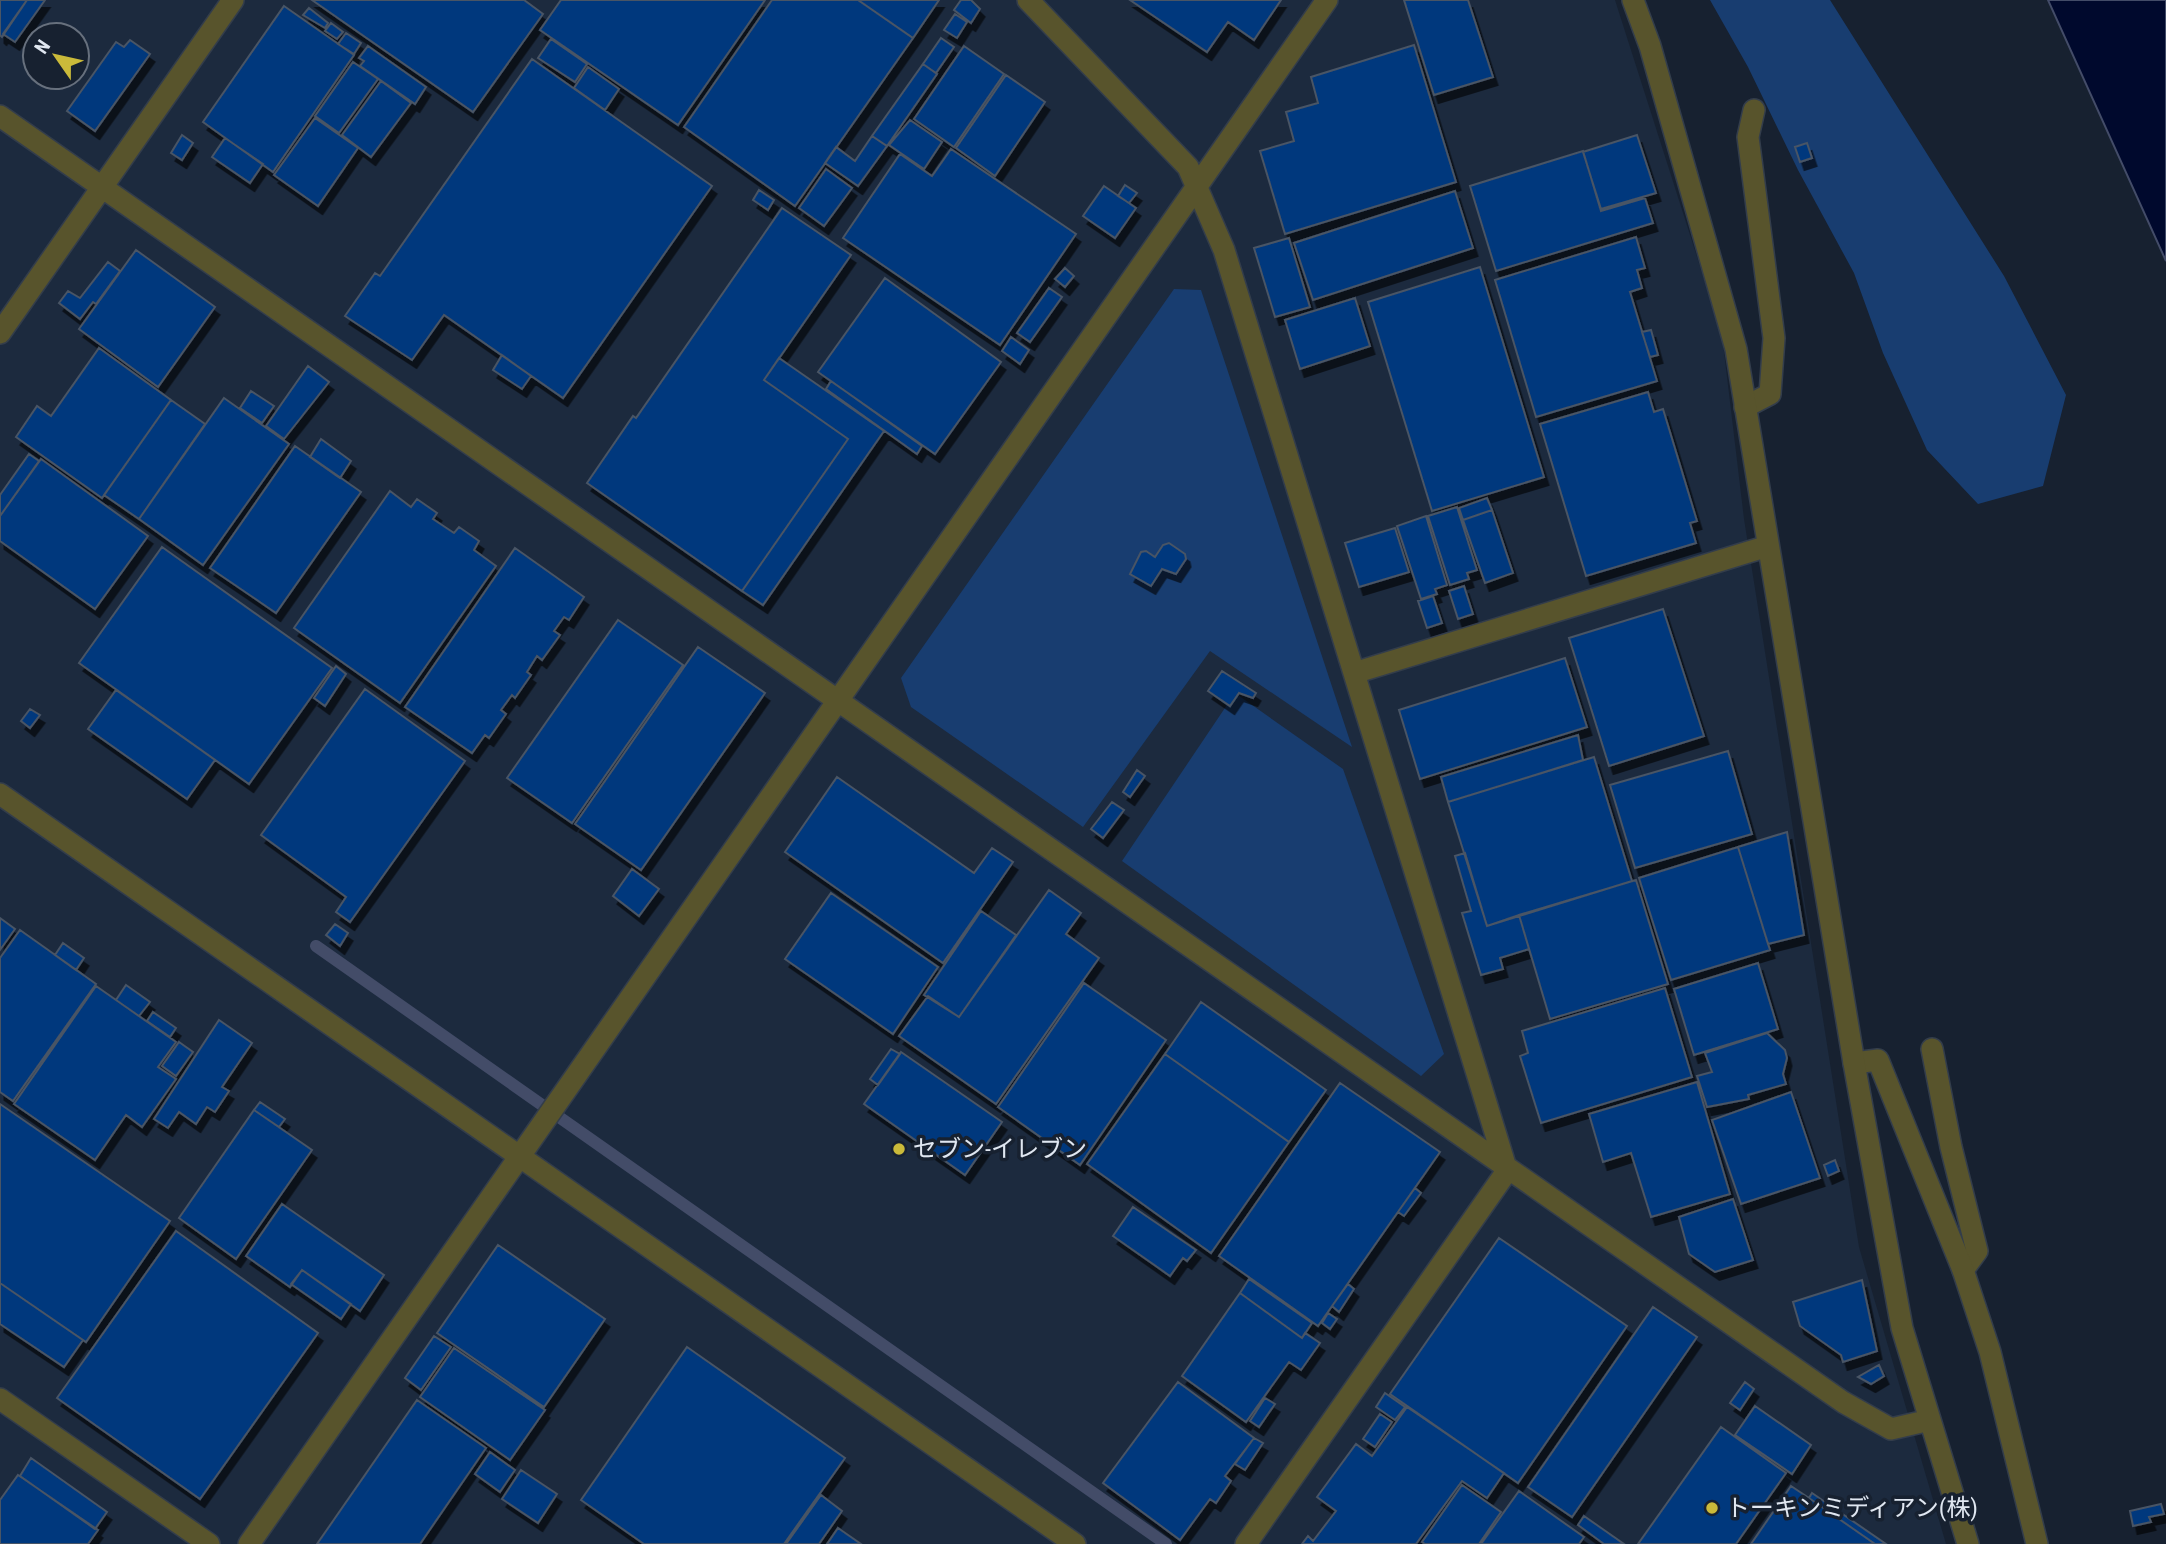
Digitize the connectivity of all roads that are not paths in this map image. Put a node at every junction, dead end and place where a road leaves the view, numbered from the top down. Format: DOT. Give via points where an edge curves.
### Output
graph roads {
  1 [pos="233,0"];
  2 [pos="1028,0"];
  3 [pos="1327,0"];
  4 [pos="1633,0"];
  5 [pos="1754,110"];
  6 [pos="0,116"];
  7 [pos="102,187"];
  8 [pos="1196,187"];
  9 [pos="0,333"];
  10 [pos="1745,407"];
  11 [pos="1768,546"];
  12 [pos="1354,673"];
  13 [pos="838,701"];
  14 [pos="0,794"];
  15 [pos="1932,1049"];
  16 [pos="1854,1063"];
  17 [pos="518,1156"];
  18 [pos="1506,1167"];
  19 [pos="1963,1270"];
  20 [pos="0,1399"];
  21 [pos="1930,1420"];
  22 [pos="209,1544"];
  23 [pos="249,1544"];
  24 [pos="1075,1544"];
  25 [pos="1245,1544"];
  26 [pos="1968,1544"];
  27 [pos="2038,1544"];
  1 -- 7 [label="street"];
  2 -- 8 [label="street" via="1188,167"];
  3 -- 8 [label="street"];
  4 -- 10 [label="street" via="1736,349"];
  5 -- 10 [label="street" via="1748,137 1774,338 1770,394"];
  6 -- 7 [label="street"];
  7 -- 9 [label="street"];
  7 -- 13 [label="street"];
  8 -- 12 [label="street" via="1224,250"];
  8 -- 13 [label="street"];
  10 -- 11 [label="street"];
  11 -- 12 [label="street"];
  11 -- 16 [label="street"];
  12 -- 18 [label="street"];
  13 -- 17 [label="street"];
  13 -- 18 [label="street"];
  14 -- 17 [label="street"];
  15 -- 19 [label="street" via="1977,1251"];
  16 -- 19 [label="street" via="1878,1060"];
  16 -- 21 [label="street" via="1902,1328"];
  17 -- 23 [label="street"];
  17 -- 24 [label="street"];
  18 -- 21 [label="street" via="1843,1402 1891,1429"];
  18 -- 25 [label="street"];
  19 -- 27 [label="street" via="1990,1352"];
  20 -- 22 [label="street"];
  21 -- 26 [label="street"];
}
